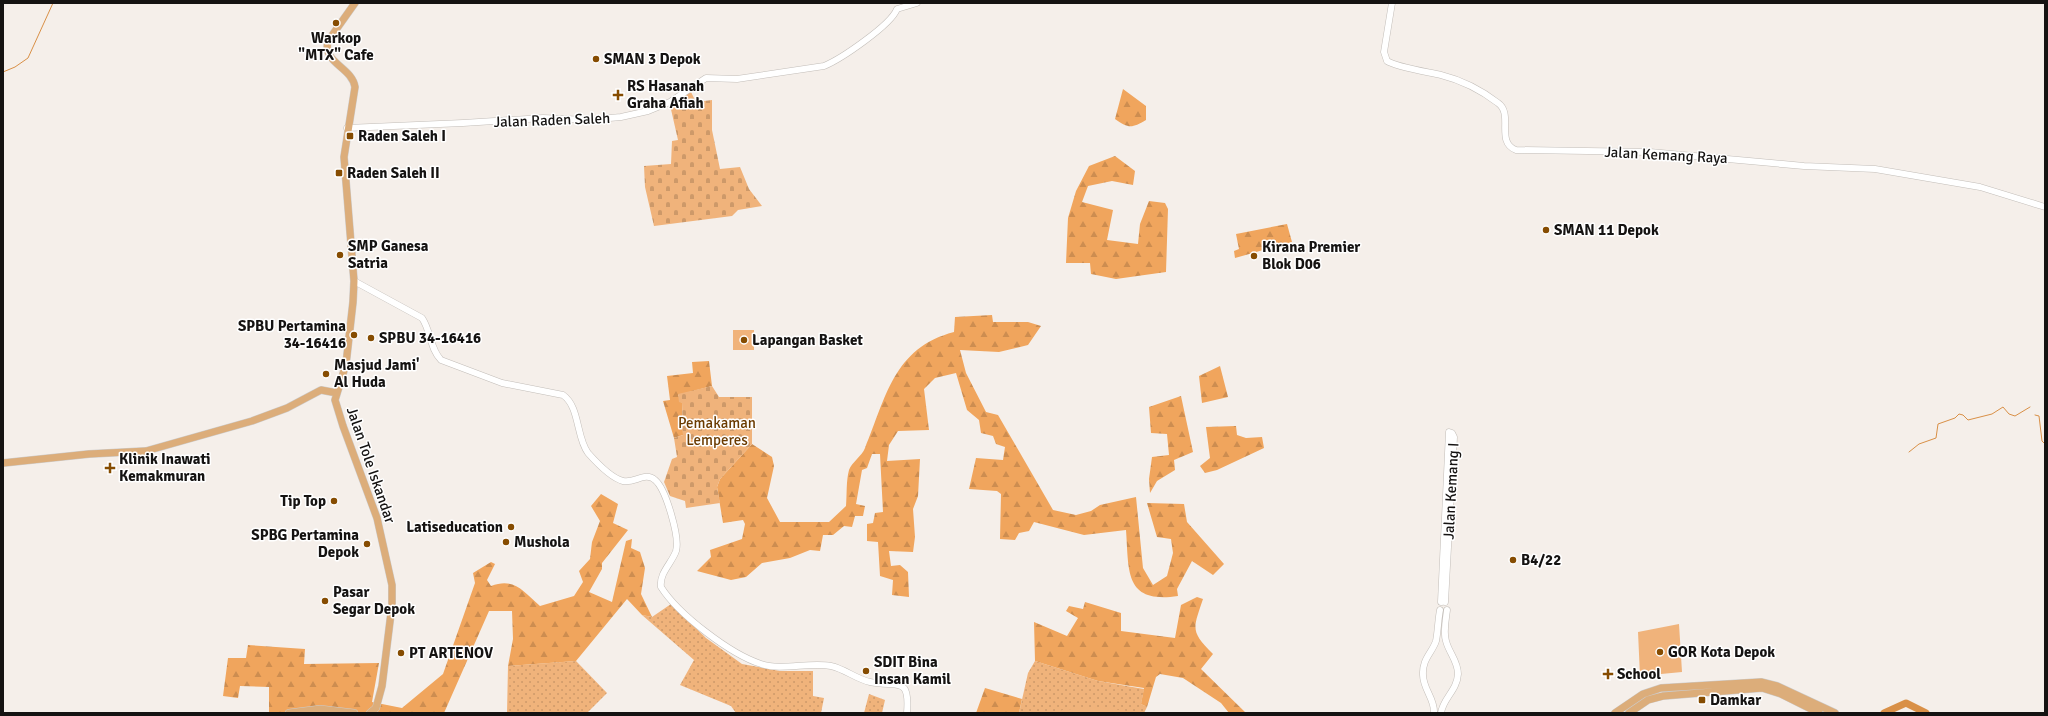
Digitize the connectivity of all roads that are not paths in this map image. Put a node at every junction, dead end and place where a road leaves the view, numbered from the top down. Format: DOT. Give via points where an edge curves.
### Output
graph roads {
  1 [pos="356,3"];
  2 [pos="917,3"];
  3 [pos="1392,3"];
  4 [pos="347,128"];
  5 [pos="2045,207"];
  6 [pos="354,281"];
  7 [pos="336,395"];
  8 [pos="3,463"];
  9 [pos="1443,602"];
  10 [pos="1440,610"];
  11 [pos="1447,610"];
  12 [pos="1445,640"];
  13 [pos="1436,641"];
  14 [pos="1679,686"];
  15 [pos="1681,694"];
  16 [pos="1432,700"];
  17 [pos="1444,702"];
  18 [pos="289,713"];
  19 [pos="354,713"];
  20 [pos="370,713"];
  21 [pos="907,713"];
  22 [pos="1434,713"];
  23 [pos="1441,713"];
  24 [pos="1615,713"];
  25 [pos="1629,713"];
  26 [pos="1819,713"];
  27 [pos="1835,713"];
  1 -- 4 [label="main road, Jalan Tole Iskandar" via="328,41 327,47 330,58 348,71 354,82 354,96"];
  2 -- 4 [label="street, Jalan Raden Saleh" via="897,9 894,17 876,32 837,60 824,66 737,79 706,78 680,97 639,114 612,119 543,118"];
  3 -- 5 [label="street, Jalan Kemang Raya" via="1384,52 1387,61 1454,78 1476,88 1500,104 1504,110 1506,139 1512,149 1650,152 1804,166 1875,168 1974,186"];
  4 -- 6 [label="main road, Jalan Tole Iskandar" via="344,173"];
  6 -- 7 [label="main road, Jalan Tole Iskandar" via="348,354"];
  6 -- 21 [label="street" via="422,318 441,360 502,384 566,397 586,449 614,477 625,482 646,477 656,480 665,494 677,542 675,553 661,578 661,588 717,642 761,664 830,666 865,681 902,686 908,694"];
  7 -- 8 [label="main road" via="323,390 316,392 290,406 252,421 146,450"];
  7 -- 20 [label="main road, Jalan Tole Iskandar" via="343,426 377,518 392,585 382,686 376,708"];
  9 -- 9 [label="street, Jalan Kemang I" via="1449,432 1454,437"];
  9 -- 10 [label="street" via="1438,605"];
  9 -- 11 [label="street" via="1448,606"];
  10 -- 11 [label="street"];
  10 -- 13 [label="street"];
  11 -- 12 [label="street"];
  12 -- 13 [label="street"];
  12 -- 17 [label="street" via="1458,674 1452,693"];
  13 -- 16 [label="street" via="1426,657 1422,674"];
  14 -- 15 [label="main road"];
  14 -- 24 [label="main road" via="1648,691"];
  14 -- 27 [label="main road" via="1767,683"];
  15 -- 25 [label="main road" via="1654,697"];
  15 -- 26 [label="main road" via="1762,688 1781,694"];
  16 -- 17 [label="street"];
  16 -- 22 [label="street"];
  17 -- 23 [label="street"];
  18 -- 19 [label="main road" via="320,709"];
}
